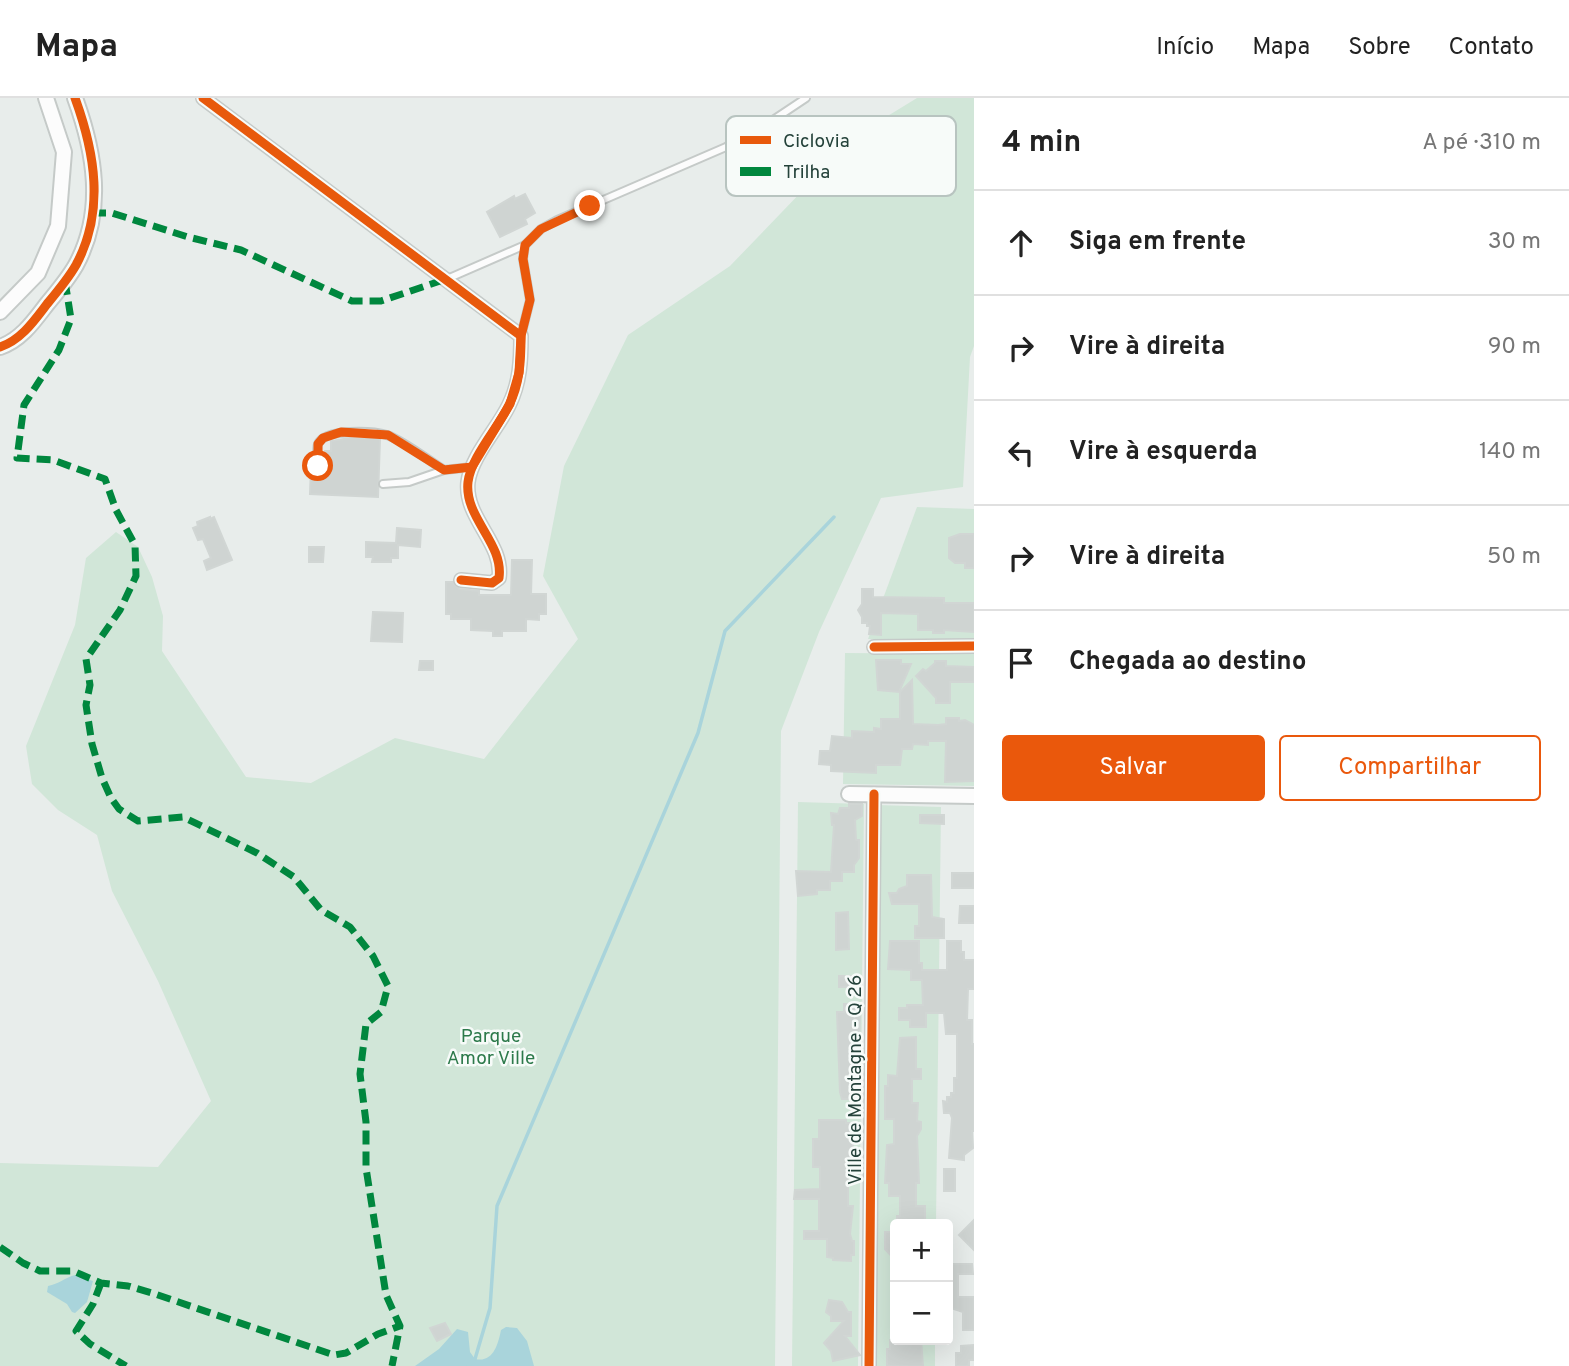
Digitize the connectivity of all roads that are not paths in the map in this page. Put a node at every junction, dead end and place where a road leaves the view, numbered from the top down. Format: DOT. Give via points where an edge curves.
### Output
graph roads {
  1 [pos="46,98"];
  2 [pos="203,98"];
  3 [pos="806,98"];
  4 [pos="76,101"];
  5 [pos="53,114"];
  6 [pos="779,116"];
  7 [pos="726,147"];
  8 [pos="525,245"];
  9 [pos="446,279"];
  10 [pos="0,312"];
  11 [pos="521,336"];
  12 [pos="0,347"];
  13 [pos="318,466"];
  14 [pos="472,467"];
  15 [pos="444,470"];
  16 [pos="383,484"];
  17 [pos="461,580"];
  18 [pos="974,646"];
  19 [pos="874,647"];
  20 [pos="849,794"];
  21 [pos="874,794"];
  22 [pos="974,796"];
  23 [pos="869,1366"];
  1 -- 5 [label="street"];
  2 -- 9 [label="street"];
  3 -- 6 [label="lane"];
  4 -- 5 [label="street" via="73,112"];
  4 -- 12 [label="street" via="93,157 95,188 80,257 27,330"];
  5 -- 10 [label="street" via="64,152 58,226 38,272"];
  7 -- 8 [label="lane" via="557,220"];
  8 -- 9 [label="lane"];
  8 -- 11 [label="lane" via="530,300"];
  9 -- 11 [label="street"];
  11 -- 14 [label="street" via="522,358 510,404"];
  13 -- 15 [label="lane" via="318,444 341,432 388,435"];
  14 -- 15 [label="lane"];
  14 -- 17 [label="street" via="470,504 500,570 492,583"];
  15 -- 16 [label="lane" via="409,482"];
  18 -- 19 [label="street"];
  20 -- 21 [label="street"];
  21 -- 22 [label="street"];
  21 -- 23 [label="street, Ville de Montagne - Q 26"];
}
